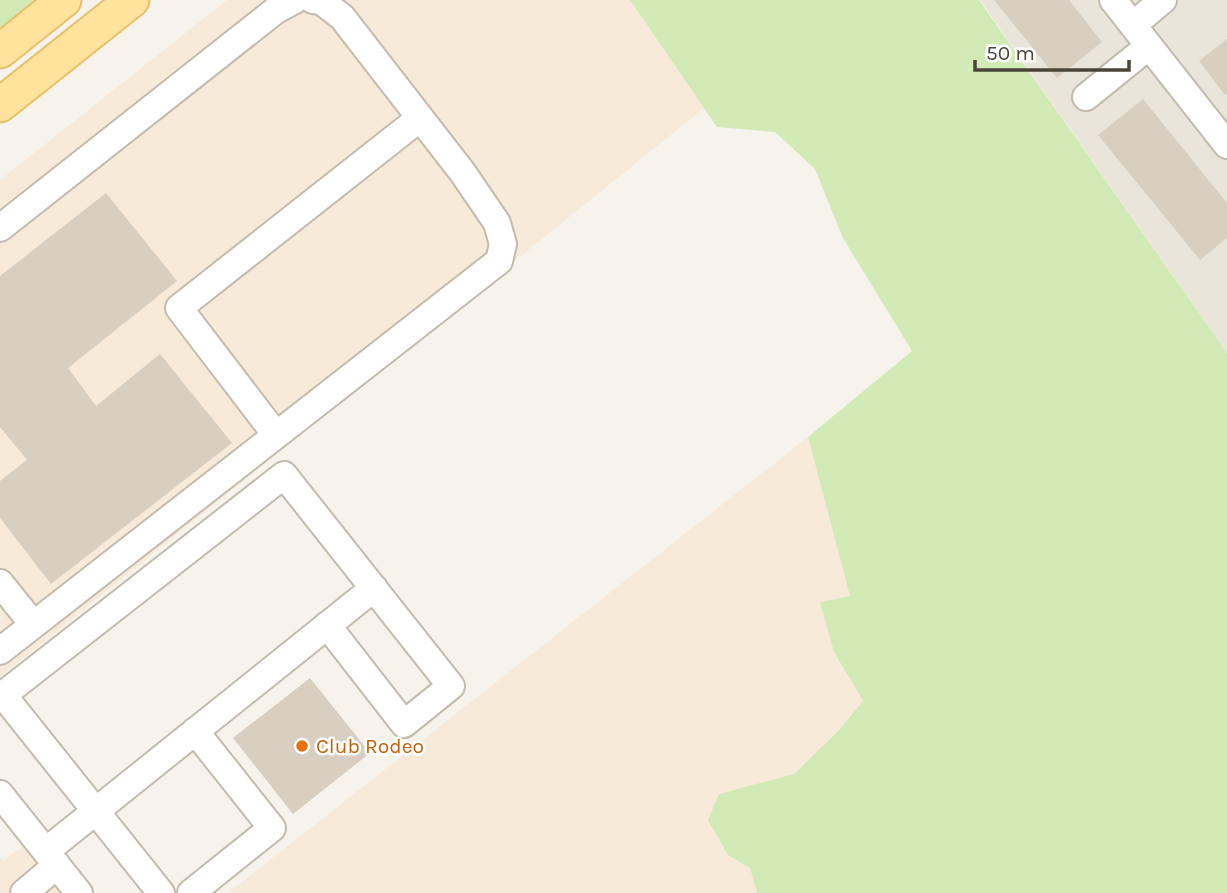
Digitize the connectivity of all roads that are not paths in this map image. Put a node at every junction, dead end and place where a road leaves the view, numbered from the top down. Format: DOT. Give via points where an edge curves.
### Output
graph roads {
  1 [pos="64,0"];
  2 [pos="132,0"];
  3 [pos="295,0"];
  4 [pos="313,0"];
  5 [pos="1113,0"];
  6 [pos="1164,0"];
  7 [pos="1141,36"];
  8 [pos="0,51"];
  9 [pos="1086,97"];
  10 [pos="0,104"];
  11 [pos="420,118"];
  12 [pos="1227,145"];
  13 [pos="0,228"];
  14 [pos="276,436"];
  15 [pos="0,583"];
  16 [pos="374,588"];
  17 [pos="33,624"];
  18 [pos="327,625"];
  19 [pos="0,651"];
  20 [pos="195,731"];
  21 [pos="2,800"];
  22 [pos="95,812"];
  23 [pos="51,858"];
  24 [pos="33,889"];
  25 [pos="79,893"];
  26 [pos="161,893"];
  27 [pos="191,893"];
  1 -- 8 [label="main road"];
  2 -- 10 [label="main road"];
  3 -- 13 [label="street" via="276,10"];
  4 -- 11 [label="street" via="342,17"];
  5 -- 7 [label="street"];
  6 -- 7 [label="street"];
  7 -- 9 [label="street"];
  7 -- 12 [label="street"];
  11 -- 14 [label="street" via="497,223 503,244 499,261"];
  11 -- 14 [label="street" via="179,309"];
  14 -- 17 [label="street"];
  15 -- 17 [label="street"];
  16 -- 18 [label="street"];
  16 -- 18 [label="street" via="451,686 404,724"];
  16 -- 22 [label="street" via="284,475 3,695"];
  17 -- 19 [label="street"];
  18 -- 20 [label="street"];
  20 -- 22 [label="street"];
  20 -- 27 [label="street" via="272,828"];
  21 -- 23 [label="street"];
  22 -- 23 [label="street"];
  22 -- 26 [label="street"];
  23 -- 24 [label="street"];
  23 -- 25 [label="street"];
}
